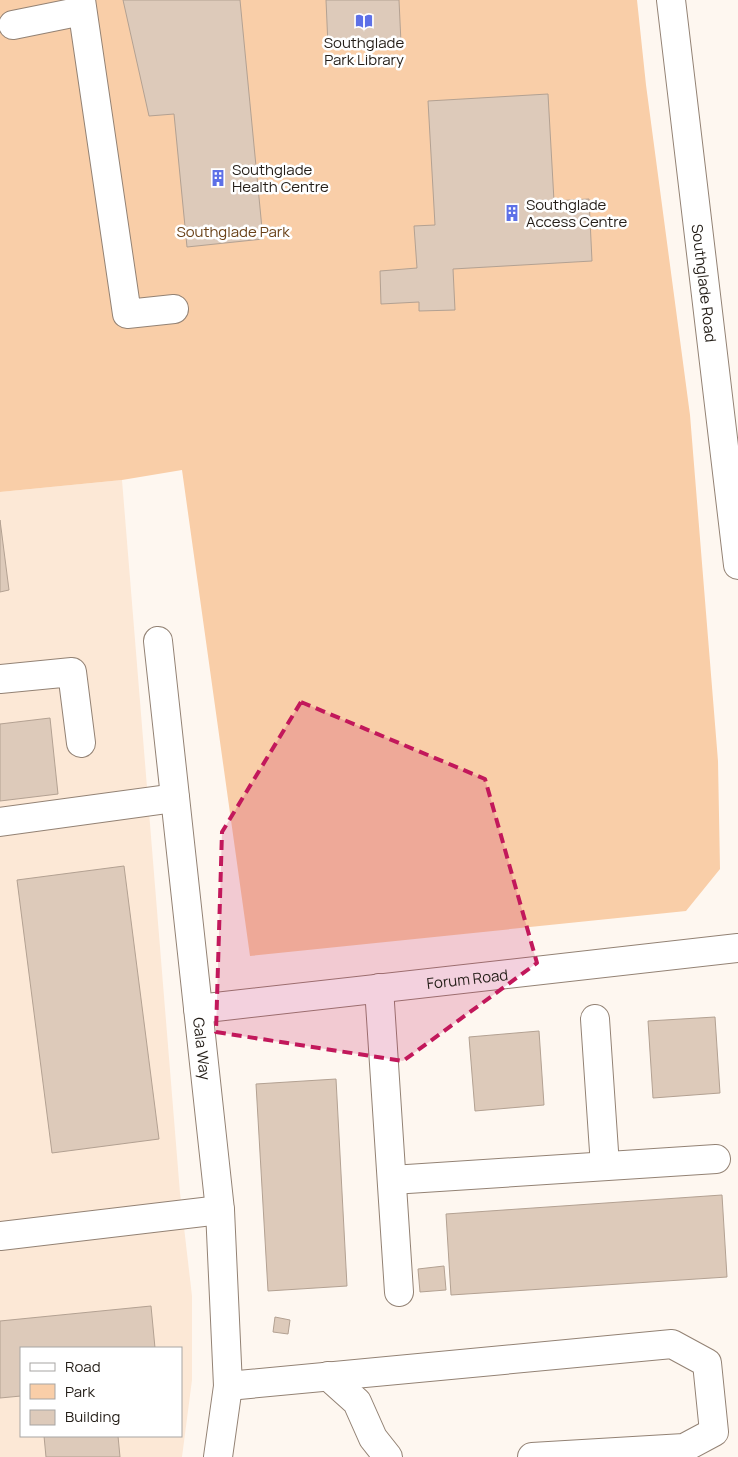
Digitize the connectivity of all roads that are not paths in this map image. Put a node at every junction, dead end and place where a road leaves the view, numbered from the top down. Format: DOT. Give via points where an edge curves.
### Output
graph roads {
  1 [pos="670,0"];
  2 [pos="82,5"];
  3 [pos="12,25"];
  4 [pos="174,309"];
  5 [pos="738,565"];
  6 [pos="158,642"];
  7 [pos="0,679"];
  8 [pos="81,743"];
  9 [pos="175,798"];
  10 [pos="0,822"];
  11 [pos="738,948"];
  12 [pos="379,988"];
  13 [pos="198,1009"];
  14 [pos="595,1019"];
  15 [pos="716,1159"];
  16 [pos="605,1166"];
  17 [pos="392,1180"];
  18 [pos="220,1210"];
  19 [pos="0,1236"];
  20 [pos="398,1292"];
  21 [pos="328,1376"];
  22 [pos="228,1386"];
  23 [pos="377,1451"];
  24 [pos="218,1457"];
  25 [pos="532,1457"];
  1 -- 5 [label="street, Southglade Road"];
  2 -- 3 [label="street"];
  2 -- 4 [label="street" via="127,314"];
  6 -- 9 [label="street, Gala Way"];
  7 -- 8 [label="street" via="72,672"];
  9 -- 10 [label="street"];
  9 -- 13 [label="street, Gala Way"];
  11 -- 12 [label="street, Forum Road"];
  12 -- 13 [label="street, Forum Road"];
  12 -- 17 [label="street"];
  13 -- 18 [label="street, Gala Way"];
  14 -- 16 [label="street"];
  15 -- 16 [label="street"];
  16 -- 17 [label="street"];
  17 -- 20 [label="street"];
  18 -- 19 [label="street"];
  18 -- 22 [label="street, Gala Way"];
  21 -- 22 [label="street"];
  21 -- 23 [label="street" via="356,1402"];
  21 -- 25 [label="street" via="672,1344 707,1362 714,1432 684,1448"];
  22 -- 24 [label="street, Gala Way"];
}
